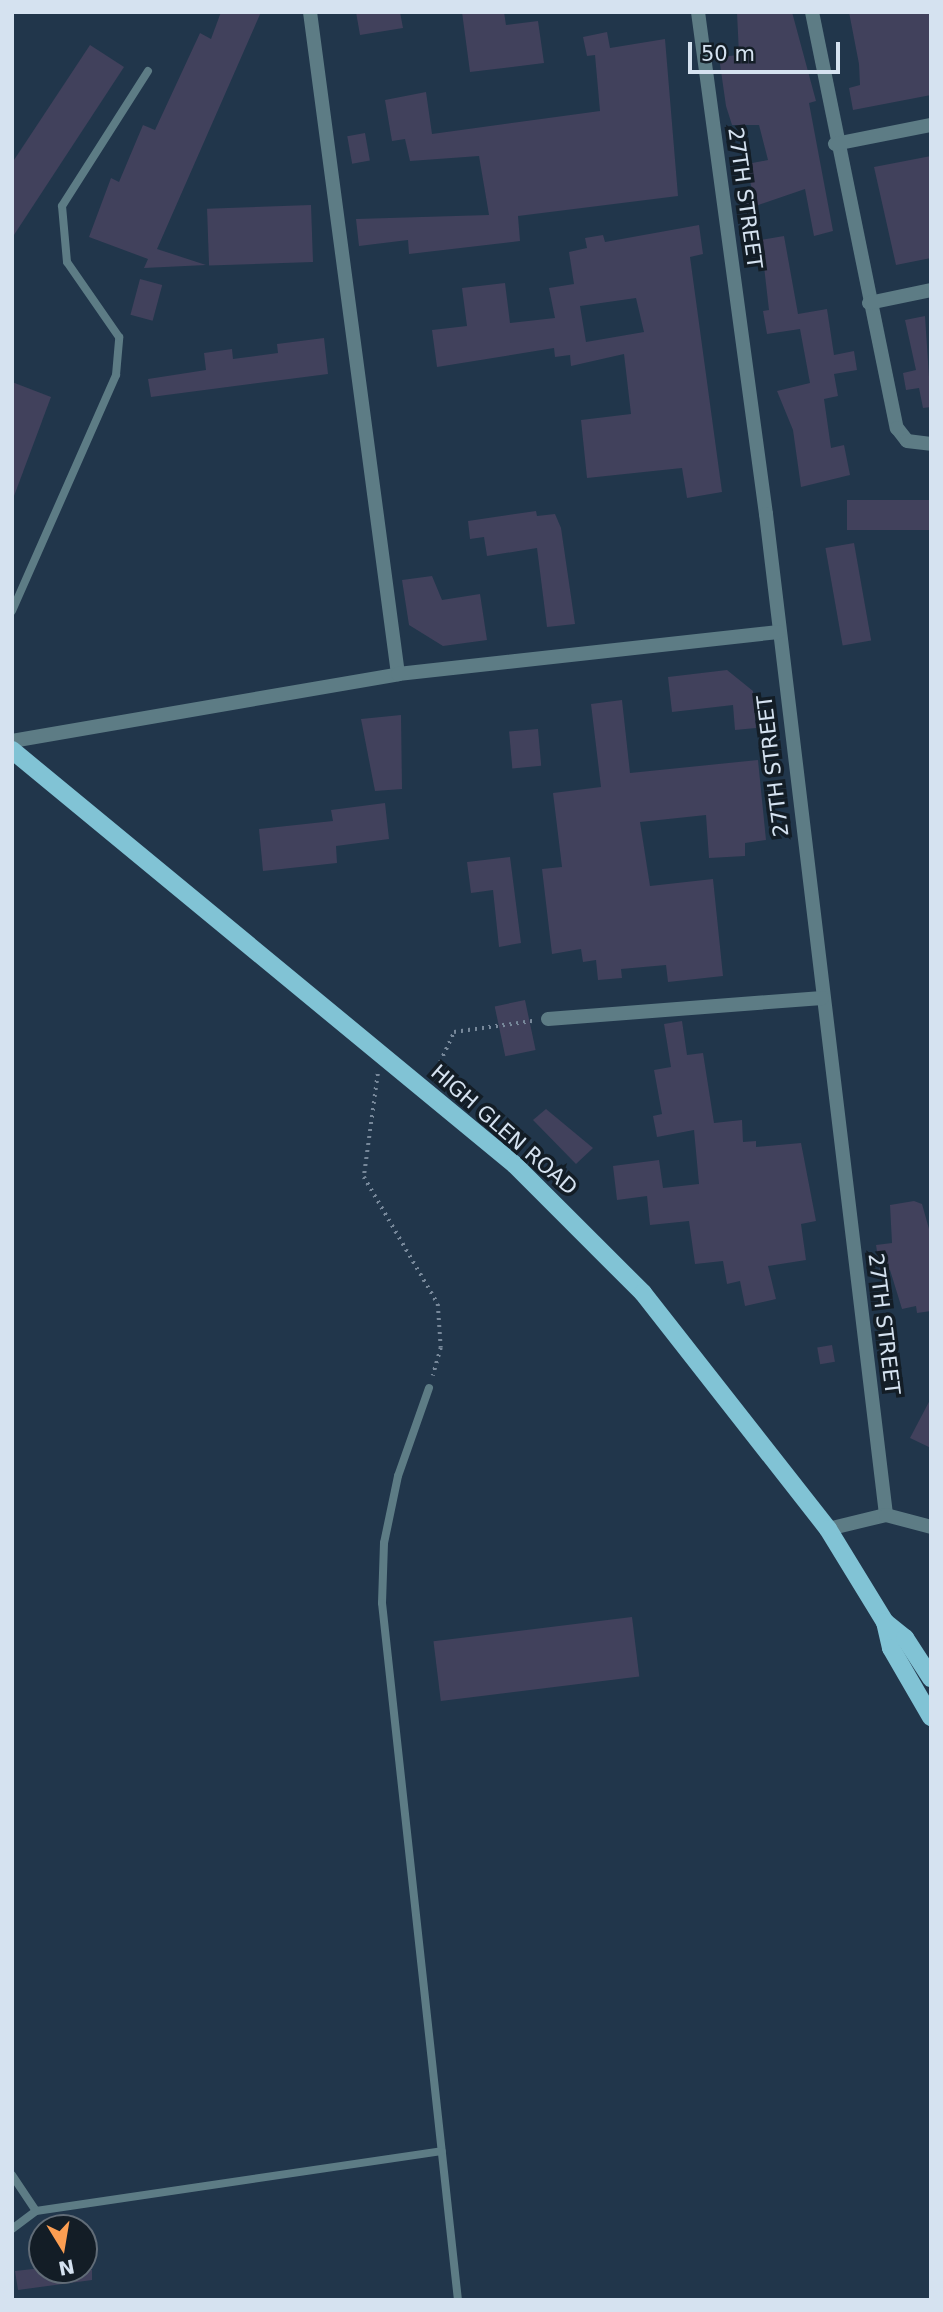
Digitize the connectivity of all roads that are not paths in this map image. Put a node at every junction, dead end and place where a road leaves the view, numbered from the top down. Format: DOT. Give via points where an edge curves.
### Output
graph roads {
  1 [pos="310,12"];
  2 [pos="698,12"];
  3 [pos="812,12"];
  4 [pos="148,71"];
  5 [pos="931,125"];
  6 [pos="835,144"];
  7 [pos="931,290"];
  8 [pos="869,303"];
  9 [pos="931,444"];
  10 [pos="12,611"];
  11 [pos="779,632"];
  12 [pos="398,674"];
  13 [pos="12,741"];
  14 [pos="12,750"];
  15 [pos="822,998"];
  16 [pos="548,1019"];
  17 [pos="429,1388"];
  18 [pos="886,1516"];
  19 [pos="931,1527"];
  20 [pos="828,1529"];
  21 [pos="885,1622"];
  22 [pos="931,1678"];
  23 [pos="931,1717"];
  24 [pos="442,2151"];
  25 [pos="12,2175"];
  26 [pos="36,2211"];
  27 [pos="12,2229"];
  28 [pos="458,2300"];
  1 -- 12 [label="street"];
  2 -- 11 [label="street, 27TH STREET"];
  3 -- 6 [label="street"];
  4 -- 10 [label="lane" via="61,206 67,262 119,337 116,375"];
  5 -- 6 [label="street"];
  6 -- 8 [label="street"];
  7 -- 8 [label="street"];
  8 -- 9 [label="street" via="897,428 907,441"];
  11 -- 12 [label="street"];
  11 -- 15 [label="street, 27TH STREET"];
  12 -- 13 [label="street"];
  14 -- 20 [label="main road, HIGH GLEN ROAD" via="515,1166 643,1293"];
  15 -- 16 [label="street"];
  15 -- 18 [label="street, 27TH STREET"];
  17 -- 24 [label="lane" via="398,1476 384,1543 382,1604"];
  18 -- 19 [label="street"];
  18 -- 20 [label="street"];
  20 -- 21 [label="main road, HIGH GLEN ROAD"];
  21 -- 22 [label="main road, HIGH GLEN ROAD" via="905,1638"];
  21 -- 23 [label="main road, HIGH GLEN ROAD" via="891,1648"];
  24 -- 26 [label="lane"];
  24 -- 28 [label="lane"];
  25 -- 26 [label="lane"];
  26 -- 27 [label="lane"];
}
